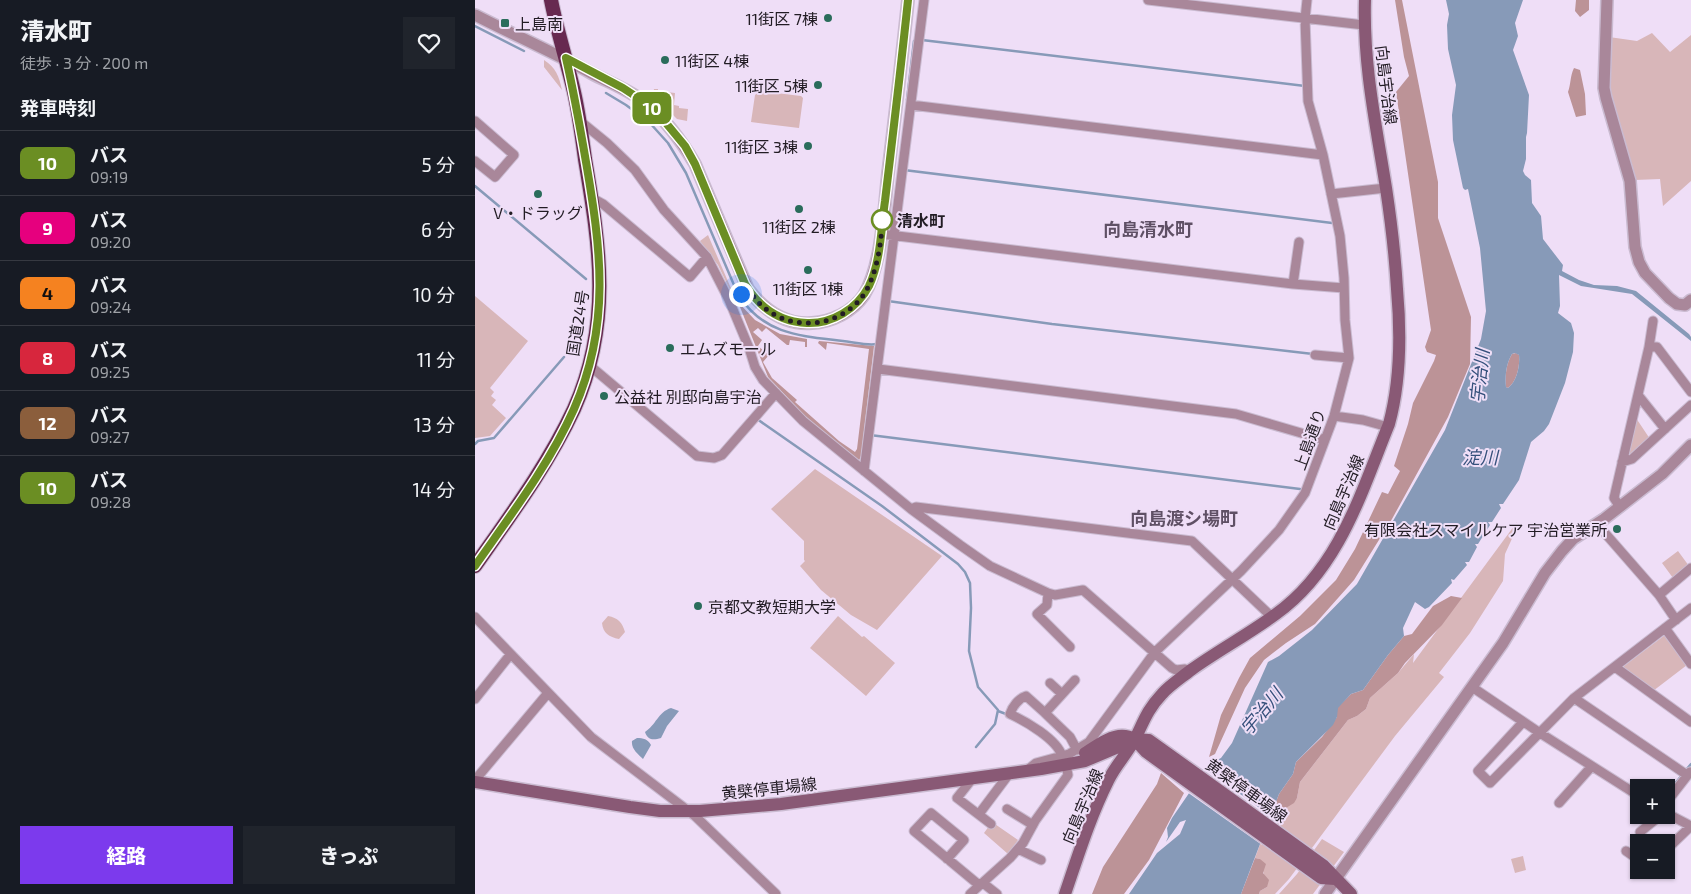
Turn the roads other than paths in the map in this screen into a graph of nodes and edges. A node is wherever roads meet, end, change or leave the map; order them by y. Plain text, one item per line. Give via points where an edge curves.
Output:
1 (551, 0) edge
2 (560, 0) edge
3 (908, 0) edge
4 (924, 0) edge
5 (1148, 0) edge
6 (1307, 0) edge
7 (1365, 0) edge
8 (1607, 0) edge
9 (475, 15) edge
10 (1305, 19) junction
11 (1364, 25) junction
12 (566, 58) junction
13 (911, 105) junction
14 (579, 121) junction
15 (475, 122) edge
16 (1323, 155) junction
17 (475, 161) edge
18 (1386, 188) junction
19 (1331, 194) junction
20 (593, 198) junction
21 (890, 235) junction
22 (1299, 242) dead end
23 (707, 257) junction
24 (1293, 284) junction
25 (1345, 288) junction
26 (738, 295) junction
27 (1691, 300) edge
28 (1653, 321) dead end
29 (1649, 347) junction
30 (1315, 355) dead end
31 (1349, 358) junction
32 (589, 365) junction
33 (878, 368) junction
34 (1691, 392) edge
35 (776, 393) junction
36 (1638, 395) junction
37 (1691, 405) edge
38 (1334, 416) junction
39 (1388, 427) junction
40 (1665, 429) junction
41 (1325, 440) junction
42 (1691, 445) edge
43 (1622, 462) junction
44 (865, 471) junction
45 (1620, 507) junction
46 (911, 509) junction
47 (1597, 524) junction
48 (475, 566) edge
49 (1691, 568) edge
50 (1232, 580) junction
51 (1048, 593) junction
52 (1659, 595) junction
53 (1691, 608) edge
54 (475, 617) edge
55 (1272, 617) junction
56 (1676, 620) junction
57 (1665, 628) junction
58 (1071, 647) dead end
59 (1155, 652) junction
60 (510, 655) junction
61 (1691, 664) edge
62 (1615, 667) junction
63 (1188, 673) junction
64 (1075, 680) dead end
65 (1050, 683) dead end
66 (1472, 687) junction
67 (548, 693) junction
68 (1062, 694) junction
69 (1574, 698) junction
70 (475, 699) edge
71 (1045, 713) junction
72 (1523, 722) junction
73 (1691, 722) edge
74 (1540, 733) junction
75 (1142, 743) junction
76 (1077, 750) junction
77 (1105, 752) junction
78 (1064, 760) junction
79 (1117, 765) junction
80 (1592, 766) junction
81 (1686, 773) edge
82 (1009, 774) junction
83 (972, 779) junction
84 (475, 781) edge
85 (1630, 790) edge
86 (1675, 790) edge
87 (1559, 802) dead end
88 (1007, 809) dead end
89 (688, 811) junction
90 (979, 814) junction
91 (1675, 818) edge
92 (991, 824) dead end
93 (1031, 824) junction
94 (1650, 824) edge
95 (1691, 826) edge
96 (1640, 832) dead end
97 (1675, 841) edge
98 (1018, 849) junction
99 (1626, 851) dead end
100 (1630, 854) edge
101 (947, 858) junction
102 (1041, 860) dead end
103 (1329, 876) junction
104 (978, 883) junction
105 (776, 894) edge
106 (969, 894) edge
107 (997, 894) edge
108 (1065, 894) edge
109 (1325, 894) edge
110 (1351, 894) edge

1 - 12 highway, 国道24号
2 - 12 highway, 国道24号
3 - 21 street
4 - 13 street
5 - 10 street
6 - 10 street, 上島通り
7 - 11 main road, 向島宇治線
8 - 27 street via 1606,98 1630,181 1639,262 1645,273 1677,304 1685,305
9 - 12 street
10 - 11 street
10 - 16 street, 上島通り via 1308,101
11 - 18 main road, 向島宇治線 via 1367,70
12 - 14 highway, 国道24号
12 - 26 street via 649,105 685,146 695,164
13 - 16 street
13 - 21 street
14 - 20 highway, 国道24号
14 - 23 street via 635,170 664,210
15 - 17 street via 514,155 495,177
16 - 19 street, 上島通り
18 - 19 street
18 - 39 main road, 向島宇治線 via 1400,324 1398,374
19 - 25 street, 上島通り
20 - 23 street via 690,277
20 - 32 highway, 国道24号 via 601,288 599,319
21 - 24 street
21 - 26 street via 862,297 835,318 814,323 792,321
21 - 33 street via 887,301
22 - 24 street
23 - 26 street
24 - 25 street
25 - 31 street, 上島通り
26 - 35 street via 755,367
28 - 29 street
29 - 34 street via 1657,347
29 - 36 street
30 - 31 street
31 - 38 street, 上島通り
32 - 35 street via 697,456 714,458 723,455
32 - 48 highway, 国道24号 via 574,408 551,453
33 - 41 street via 1236,414
33 - 44 street
35 - 44 street via 803,421
36 - 40 street
36 - 43 street
37 - 40 street
38 - 39 street
38 - 41 street, 上島通り
39 - 55 main road, 向島宇治線 via 1333,552 1304,589
40 - 43 street via 1632,459
41 - 50 street, 上島通り via 1305,492 1279,530
42 - 45 street via 1662,474
43 - 45 street via 1614,498
44 - 46 street
45 - 47 street
46 - 50 street via 916,507 1192,541
46 - 51 street via 990,566
47 - 52 street
47 - 66 street via 1573,539 1551,565
49 - 52 street
50 - 55 street
50 - 59 street, 上島通り
51 - 58 street via 1047,605 1037,614
51 - 59 street via 1055,595 1083,590
52 - 56 street
53 - 56 street
54 - 60 street
55 - 63 main road, 向島宇治線
56 - 57 street
57 - 61 street
57 - 62 street
59 - 63 street via 1172,668 1185,669
59 - 76 street, 上島通り via 1089,742
60 - 67 street
60 - 70 street
62 - 69 street
62 - 73 street
63 - 75 main road, 向島宇治線 via 1170,686 1147,712
64 - 68 street
65 - 68 street
66 - 72 street
66 - 103 street
67 - 84 street
67 - 89 street via 591,737
68 - 71 street
69 - 74 street
69 - 81 street
71 - 76 street via 1070,736
71 - 78 street via 1026,696 1009,714 1051,741
72 - 74 street
72 - 74 street via 1478,770 1490,783
74 - 80 street
75 - 77 main road, 黄檗停車場線
75 - 78 main road, 黄檗停車場線 via 1125,736 1115,737
75 - 79 main road, 向島宇治線
75 - 103 main road, 黄檗停車場線 via 1321,878
76 - 78 street, 上島通り
77 - 78 main road, 黄檗停車場線 via 1085,761
77 - 79 main road via 1113,756
78 - 82 main road, 黄檗停車場線
78 - 93 street via 1069,775
79 - 108 main road, 向島宇治線 via 1091,818
80 - 85 street
80 - 87 street
81 - 86 street
82 - 83 main road, 黄檗停車場線
82 - 90 street
83 - 89 main road, 黄檗停車場線 via 781,804
83 - 90 street via 957,798
84 - 89 main road, 黄檗停車場線 via 621,806
88 - 93 street
89 - 105 street
90 - 92 street
91 - 95 street
93 - 98 street
94 - 96 street
95 - 97 street
98 - 102 street
98 - 104 street
99 - 100 street
101 - 101 street via 914,831 931,812 964,840
101 - 104 street
103 - 109 street
103 - 110 main road, 黄檗停車場線
104 - 106 street
104 - 107 street

